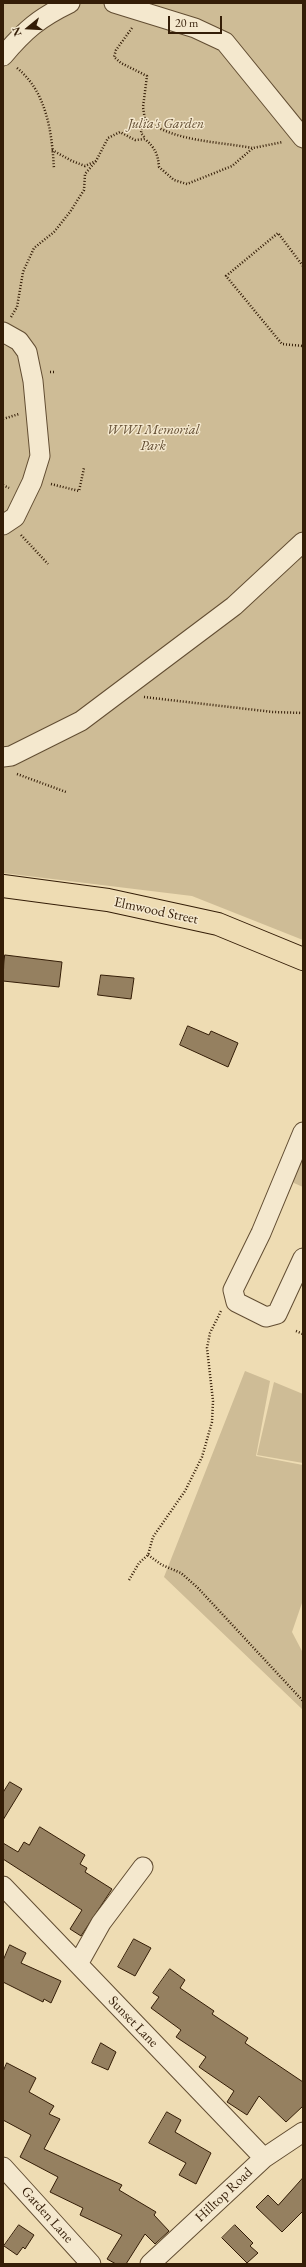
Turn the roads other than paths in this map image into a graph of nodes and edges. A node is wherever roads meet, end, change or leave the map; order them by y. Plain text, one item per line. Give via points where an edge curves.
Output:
1 (70, 3) edge
2 (114, 3) edge
3 (8, 61) edge
4 (296, 140) edge
5 (6, 325) edge
6 (6, 523) edge
7 (303, 542) edge
8 (3, 757) edge
9 (3, 886) edge
10 (303, 959) edge
11 (303, 1132) edge
12 (303, 1258) edge
13 (143, 1867) dead end
14 (3, 1886) edge
15 (78, 1964) junction
16 (303, 2132) edge
17 (264, 2158) junction
18 (3, 2167) edge
19 (91, 2264) edge
20 (150, 2264) edge

1 - 3 street via 45,15 22,34
2 - 4 street via 195,28 226,42
5 - 6 street via 27,352 40,456 33,479 15,517
7 - 8 street via 234,606 81,721
9 - 10 main road, Elmwood Street via 108,900 218,924
11 - 12 street via 261,1233 233,1290 236,1302 266,1317 277,1314
13 - 15 street via 102,1923
14 - 15 street, Sunset Lane
15 - 17 street, Sunset Lane
16 - 17 street, Hilltop Road
17 - 20 street, Hilltop Road
18 - 19 street, Garden Lane

